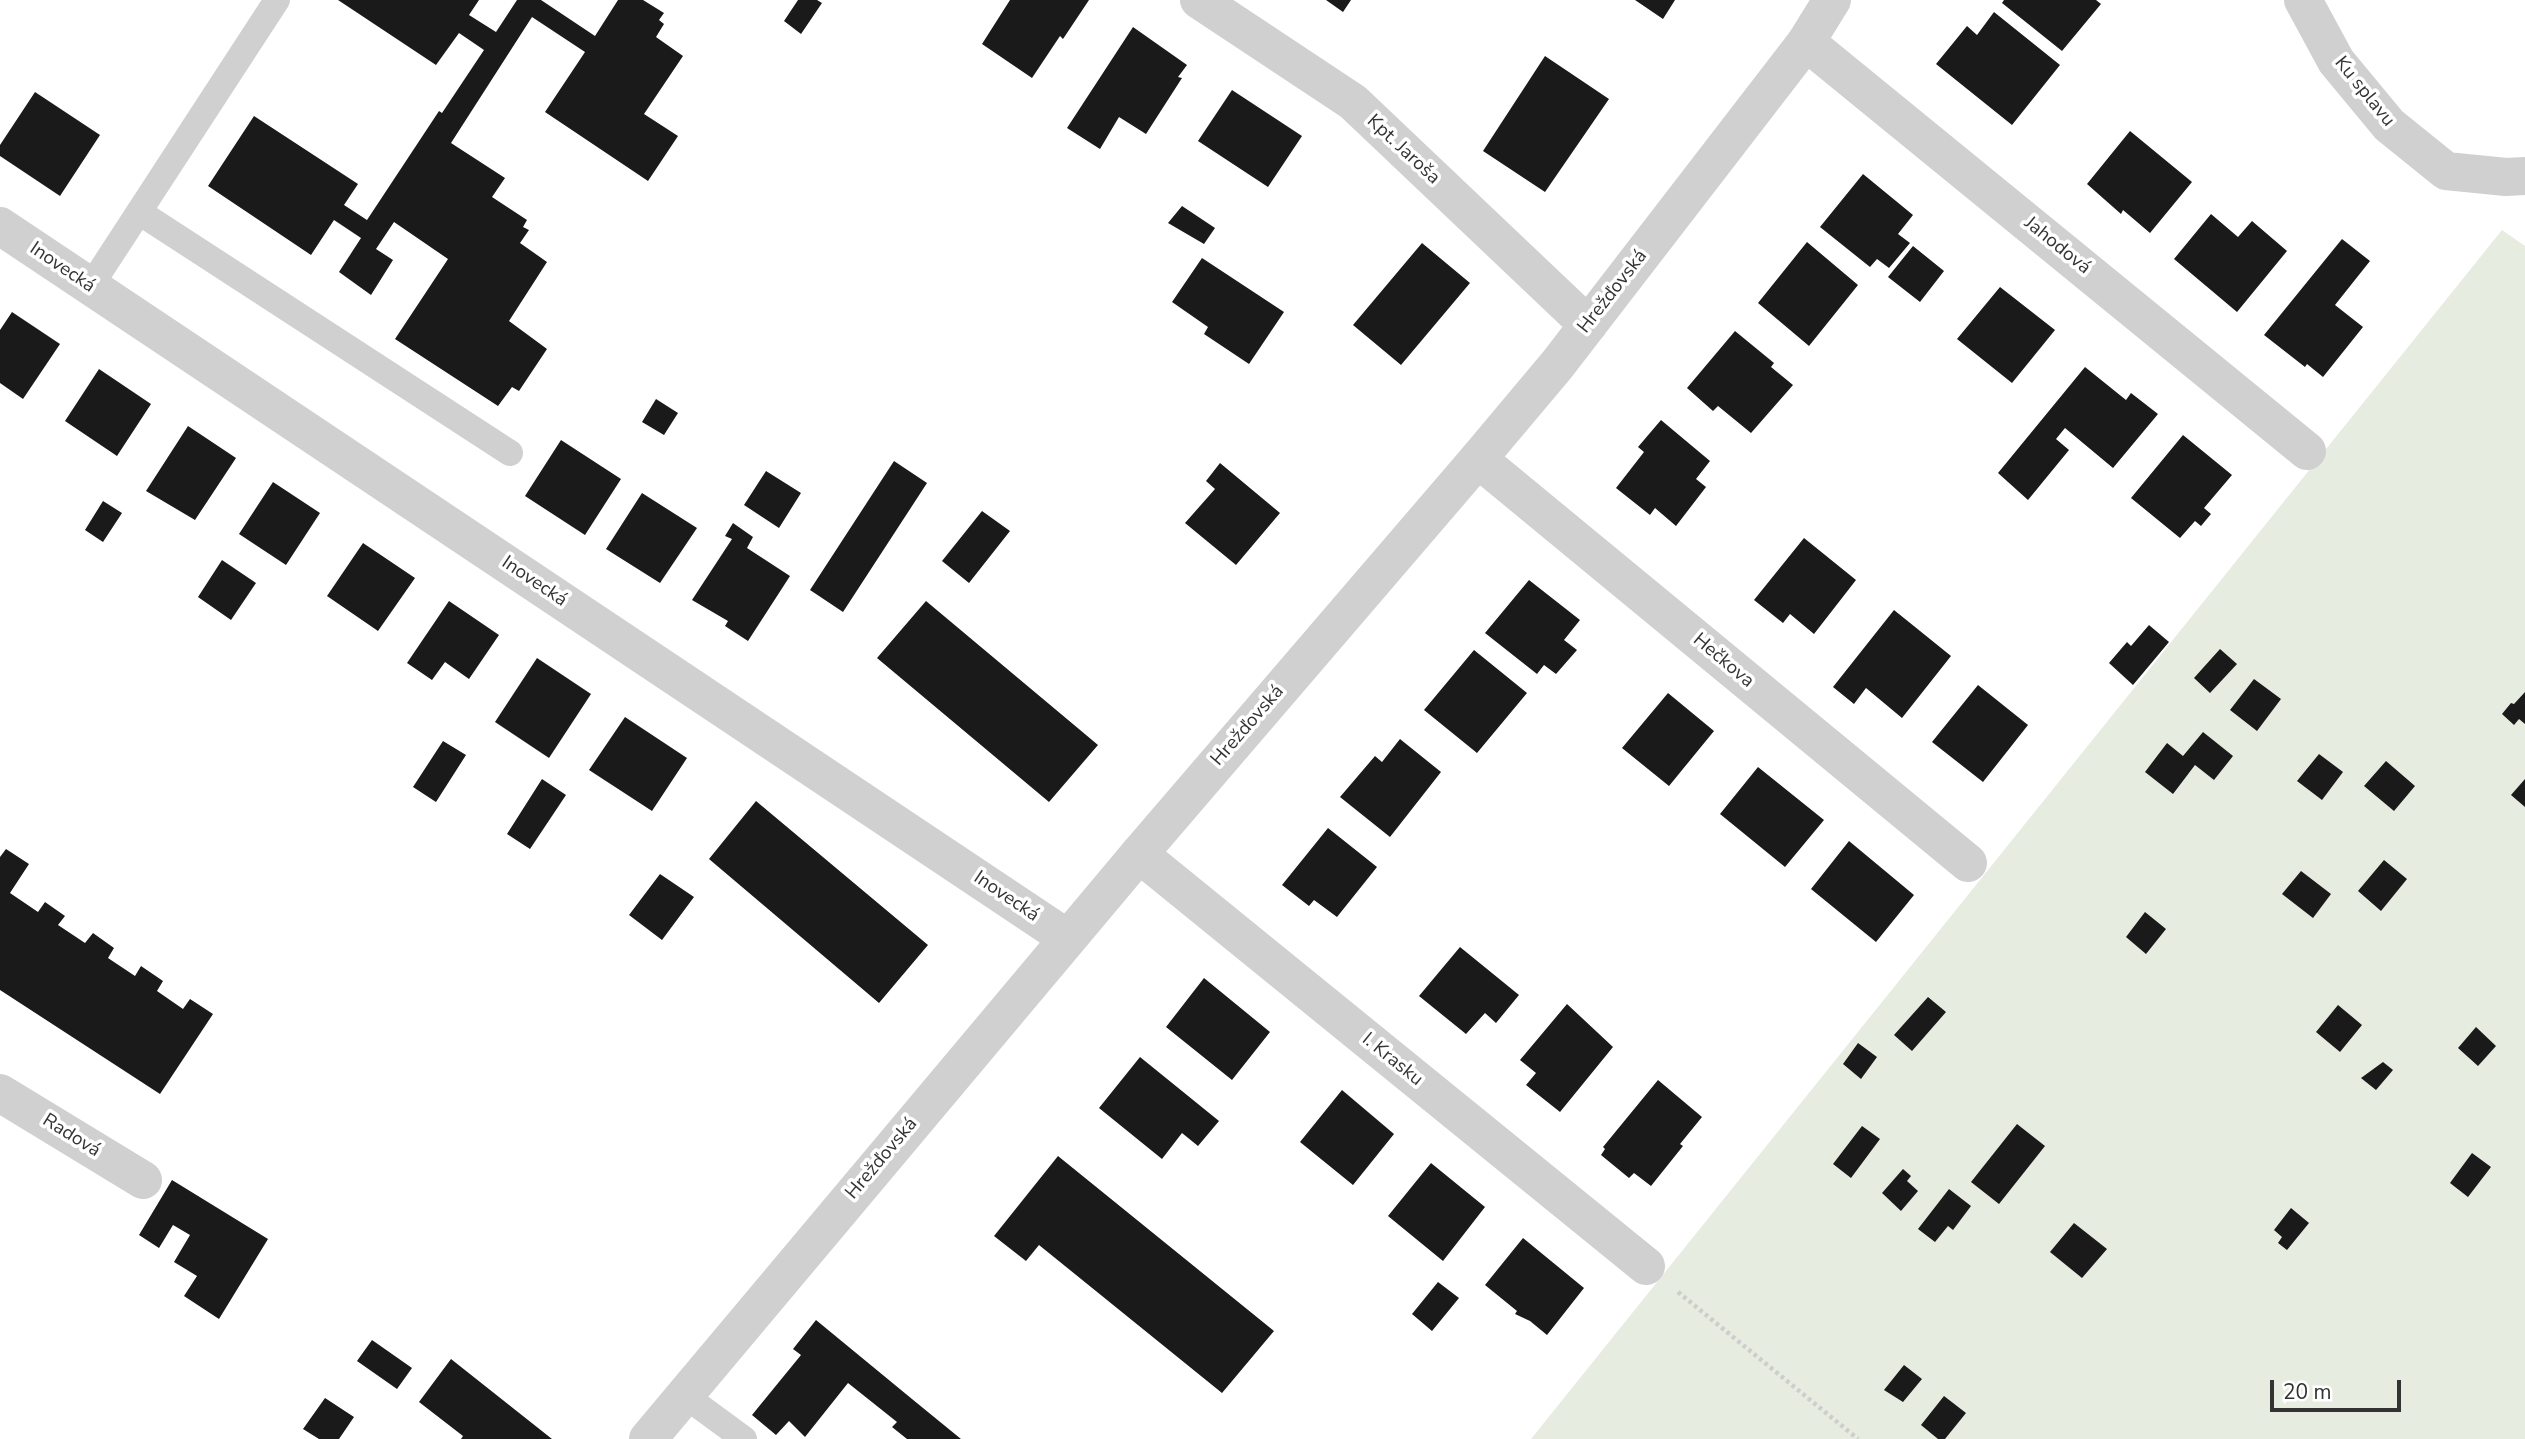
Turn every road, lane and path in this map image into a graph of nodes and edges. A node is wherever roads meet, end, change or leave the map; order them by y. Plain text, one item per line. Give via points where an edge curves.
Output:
1 (277, 0) edge
2 (1199, 0) edge
3 (1832, 0) edge
4 (2303, 0) edge
5 (1806, 41) junction
6 (2525, 176) edge
7 (139, 212) junction
8 (0, 226) edge
9 (90, 286) junction
10 (1588, 325) junction
11 (2307, 451) dead end
12 (510, 453) dead end
13 (1478, 459) junction
14 (1139, 854) junction
15 (1968, 863) dead end
16 (1068, 938) junction
17 (0, 1093) edge
18 (143, 1180) dead end
19 (1646, 1266) joint
20 (684, 1395) junction
21 (648, 1439) edge
22 (744, 1439) edge
23 (1858, 1439) edge

1 - 7 lane
2 - 10 street, Kpt. Jaroša via 1353,102
3 - 5 street, Hrežďovská
4 - 6 street, Ku splavu via 2336,61 2389,125 2446,171
5 - 10 street, Hrežďovská
5 - 11 street, Jahodová
7 - 9 lane
7 - 12 lane
8 - 9 street, Inovecká
9 - 16 street, Inovecká
10 - 13 street, Hrežďovská
13 - 14 street, Hrežďovská
13 - 15 street, Hečkova
14 - 16 street, Hrežďovská
14 - 19 street, I. Krasku
16 - 20 street, Hrežďovská
17 - 18 street, Radová
19 - 23 path
20 - 21 street, Hrežďovská
20 - 22 lane

